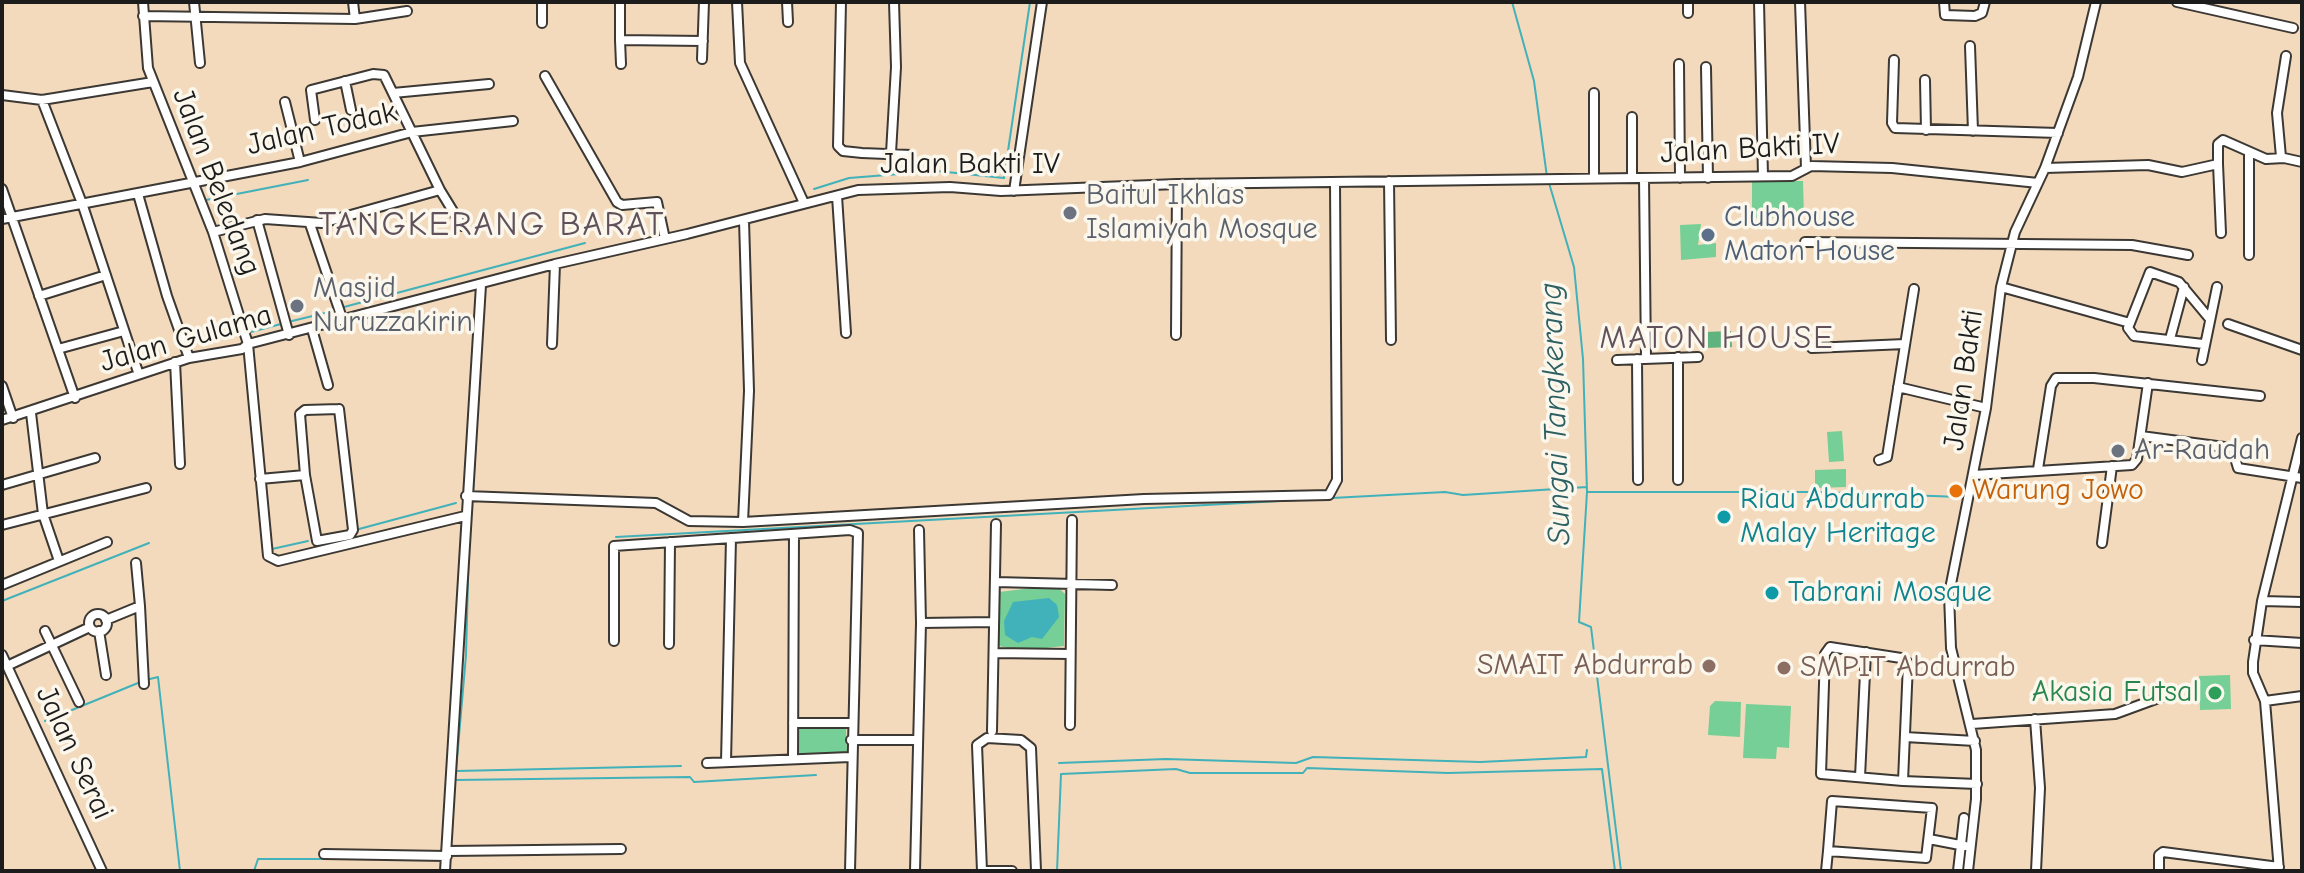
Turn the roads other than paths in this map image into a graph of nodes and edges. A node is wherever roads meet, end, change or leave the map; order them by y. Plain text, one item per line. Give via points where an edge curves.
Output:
1 (143, 2) edge
2 (194, 2) edge
3 (353, 2) edge
4 (542, 2) edge
5 (620, 2) edge
6 (704, 2) edge
7 (737, 2) edge
8 (787, 2) edge
9 (841, 2) edge
10 (894, 2) edge
11 (1042, 2) edge
12 (1688, 2) edge
13 (1759, 2) edge
14 (1800, 2) edge
15 (1944, 2) edge
16 (1985, 2) edge
17 (2096, 2) edge
18 (2177, 2) edge
19 (407, 11) dead end
20 (1688, 13) dead end
21 (143, 16) junction
22 (194, 16) junction
23 (355, 19) junction
24 (788, 22) dead end
25 (542, 23) dead end
26 (2293, 28) dead end
27 (620, 40) junction
28 (703, 41) junction
29 (1970, 46) dead end
30 (2286, 56) dead end
31 (702, 59) dead end
32 (1894, 60) dead end
33 (200, 63) dead end
34 (621, 64) dead end
35 (1679, 64) dead end
36 (1706, 67) dead end
37 (545, 76) dead end
38 (1925, 80) dead end
39 (345, 81) junction
40 (153, 82) junction
41 (489, 84) dead end
42 (393, 93) junction
43 (1594, 93) dead end
44 (2, 95) edge
45 (42, 100) junction
46 (285, 102) dead end
47 (351, 110) dead end
48 (1632, 117) dead end
49 (315, 120) dead end
50 (513, 121) dead end
51 (1926, 130) junction
52 (1973, 131) junction
53 (412, 132) junction
54 (2058, 133) junction
55 (891, 153) junction
56 (2249, 153) junction
57 (911, 155) dead end
58 (2281, 157) junction
59 (300, 162) junction
60 (2302, 162) edge
61 (2218, 164) junction
62 (1806, 168) junction
63 (2045, 168) junction
64 (1763, 176) junction
65 (1594, 178) junction
66 (1632, 178) junction
67 (1644, 178) junction
68 (1680, 178) junction
69 (1708, 178) junction
70 (193, 181) junction
71 (1389, 181) junction
72 (1335, 182) junction
73 (2038, 183) junction
74 (1177, 184) junction
75 (2, 189) edge
76 (440, 190) junction
77 (1014, 191) junction
78 (138, 194) junction
79 (837, 196) junction
80 (804, 203) junction
81 (83, 206) junction
82 (12, 217) junction
83 (2, 219) edge
84 (257, 220) junction
85 (744, 220) junction
86 (310, 224) junction
87 (462, 226) dead end
88 (213, 232) junction
89 (2221, 233) dead end
90 (665, 239) junction
91 (1805, 242) dead end
92 (2011, 246) junction
93 (2188, 255) dead end
94 (2249, 255) dead end
95 (555, 264) junction
96 (106, 275) junction
97 (481, 285) junction
98 (2001, 287) junction
99 (2184, 287) junction
100 (2217, 287) dead end
101 (1914, 289) dead end
102 (39, 296) junction
103 (2209, 318) junction
104 (343, 321) junction
105 (2130, 323) junction
106 (2228, 324) dead end
107 (312, 329) junction
108 (124, 331) junction
109 (846, 333) dead end
110 (289, 335) junction
111 (1176, 335) dead end
112 (2170, 339) junction
113 (1391, 340) dead end
114 (248, 344) junction
115 (552, 344) dead end
116 (1905, 344) junction
117 (2203, 344) junction
118 (1812, 348) dead end
119 (58, 349) junction
120 (2302, 350) edge
121 (1678, 357) junction
122 (1698, 357) dead end
123 (189, 358) junction
124 (1641, 359) junction
125 (1617, 360) dead end
126 (2202, 360) dead end
127 (175, 362) junction
128 (138, 372) junction
129 (2148, 383) junction
130 (328, 385) dead end
131 (2, 386) edge
132 (1898, 387) junction
133 (2260, 396) dead end
134 (75, 398) junction
135 (1986, 408) junction
136 (31, 413) junction
137 (13, 418) junction
138 (2, 420) edge
139 (2141, 436) junction
140 (2302, 438) edge
141 (95, 458) dead end
142 (1879, 460) dead end
143 (180, 464) dead end
144 (2112, 466) junction
145 (2038, 469) junction
146 (305, 475) junction
147 (1974, 475) junction
148 (37, 476) junction
149 (2298, 477) edge
150 (260, 479) junction
151 (1638, 480) dead end
152 (1678, 480) dead end
153 (2, 485) edge
154 (146, 488) dead end
155 (466, 496) junction
156 (43, 514) junction
157 (465, 516) junction
158 (1072, 520) dead end
159 (743, 522) junction
160 (996, 524) dead end
161 (2, 525) edge
162 (919, 530) dead end
163 (794, 535) junction
164 (731, 538) junction
165 (107, 542) dead end
166 (670, 542) junction
167 (2102, 543) dead end
168 (59, 561) junction
169 (136, 563) dead end
170 (996, 582) junction
171 (1070, 584) junction
172 (2, 585) edge
173 (1112, 585) dead end
174 (2262, 601) junction
175 (2302, 602) edge
176 (140, 606) junction
177 (106, 620) junction
178 (994, 622) junction
179 (921, 623) junction
180 (90, 627) junction
181 (45, 631) dead end
182 (99, 631) junction
183 (2254, 640) junction
184 (614, 641) dead end
185 (2302, 643) edge
186 (669, 644) dead end
187 (51, 645) junction
188 (1866, 652) junction
189 (994, 653) junction
190 (1070, 654) junction
191 (2, 655) edge
192 (7, 666) junction
193 (106, 675) dead end
194 (144, 684) dead end
195 (2164, 696) dead end
196 (2302, 696) edge
197 (2265, 701) junction
198 (79, 702) dead end
199 (2035, 719) junction
200 (793, 723) junction
201 (851, 723) junction
202 (1972, 724) junction
203 (1070, 725) dead end
204 (992, 731) dead end
205 (1905, 737) junction
206 (851, 740) junction
207 (916, 740) junction
208 (1975, 741) junction
209 (850, 757) junction
210 (793, 759) junction
211 (726, 762) junction
212 (707, 763) dead end
213 (1860, 777) junction
214 (1903, 781) junction
215 (1977, 784) junction
216 (1964, 818) dead end
217 (1928, 842) junction
218 (1962, 845) junction
219 (621, 849) dead end
220 (1828, 851) junction
221 (324, 854) dead end
222 (447, 854) junction
223 (2279, 869) edge
224 (102, 871) edge
225 (445, 871) edge
226 (850, 871) edge
227 (915, 871) edge
228 (982, 871) edge
229 (1012, 871) edge
230 (1036, 871) edge
231 (1826, 871) edge
232 (1958, 871) edge
233 (1968, 871) edge
234 (2036, 871) edge
235 (2159, 871) edge

1 - 21 street, Jalan Beledang
2 - 22 street
3 - 23 street
4 - 25 street
5 - 27 street
6 - 28 street
7 - 80 street via 740,63
8 - 24 street
9 - 55 street via 838,146 843,151
10 - 55 street
11 - 77 street
12 - 20 street
13 - 64 street
14 - 62 street
15 - 16 street via 1945,15 1975,16
17 - 54 street, Jalan Bakti
18 - 26 street
19 - 23 street
21 - 22 street
21 - 40 street, Jalan Beledang
22 - 23 street
22 - 33 street
27 - 28 street
27 - 34 street
28 - 31 street
29 - 52 street
30 - 58 street via 2277,113
32 - 51 street via 1892,123 1898,129
35 - 68 street
36 - 69 street
37 - 90 street via 617,202 657,202
38 - 51 street
39 - 42 street via 381,73
39 - 47 street
39 - 49 street via 310,91
40 - 45 street
40 - 70 street, Jalan Beledang
41 - 42 street
42 - 53 street
43 - 65 street
44 - 45 street
45 - 81 street
46 - 59 street
48 - 66 street
50 - 53 street, Jalan Todak
51 - 52 street
52 - 54 street
53 - 59 street, Jalan Todak
53 - 76 street
54 - 63 street, Jalan Bakti
55 - 57 street
56 - 58 street
56 - 61 street via 2221,140
56 - 94 street
58 - 60 street
59 - 70 street, Jalan Todak
61 - 63 street via 2175,172 2148,165
61 - 89 street
62 - 64 street, Jalan Bakti IV via 1796,176
62 - 73 street, Jalan Bakti IV via 1892,168
63 - 73 street, Jalan Bakti
64 - 69 street, Jalan Bakti IV
65 - 66 street, Jalan Bakti IV
65 - 71 street, Jalan Bakti IV
66 - 67 street, Jalan Bakti IV
67 - 68 street, Jalan Bakti IV
67 - 124 street, Jalan Bakti IV
68 - 69 street, Jalan Bakti IV
70 - 78 street, Jalan Todak
70 - 88 street, Jalan Beledang
71 - 72 street, Jalan Bakti IV
71 - 113 street
72 - 74 street, Jalan Bakti IV
72 - 159 street via 1337,480 1332,494
73 - 92 street, Jalan Bakti
74 - 77 street, Jalan Bakti IV
74 - 111 street
75 - 82 street
76 - 86 street
76 - 87 street
77 - 79 street, Jalan Bakti IV via 891,187
78 - 81 street, Jalan Todak
78 - 123 street
79 - 80 street, Jalan Bakti IV
79 - 109 street
80 - 85 street, Jalan Gulama
81 - 82 street, Jalan Todak
81 - 96 street
82 - 83 street, Jalan Todak
82 - 102 street
84 - 86 street
84 - 88 street
84 - 110 street
85 - 90 street, Jalan Gulama
85 - 159 street via 749,391
86 - 104 street
88 - 114 street, Jalan Beledang
90 - 95 street, Jalan Gulama
91 - 92 street
92 - 93 street via 2132,245
92 - 98 street, Jalan Bakti
95 - 97 street, Jalan Gulama
95 - 115 street
96 - 102 street
96 - 108 street
97 - 104 street, Jalan Gulama
97 - 155 street
98 - 105 street
98 - 135 street, Jalan Bakti
99 - 103 street
99 - 105 street via 2171,277 2149,273
99 - 112 street
100 - 103 street
101 - 116 street
102 - 119 street
103 - 117 street
104 - 107 street, Jalan Gulama
105 - 112 street via 2134,336
106 - 120 street
107 - 110 street, Jalan Gulama
107 - 130 street
108 - 119 street
108 - 128 street
110 - 114 street, Jalan Gulama
112 - 117 street
114 - 123 street, Jalan Gulama
114 - 150 street, Jalan Beledang
116 - 118 street
116 - 132 street
117 - 126 street
119 - 134 street
121 - 122 street
121 - 124 street
121 - 152 street
123 - 127 street, Jalan Gulama
124 - 125 street
124 - 151 street, Jalan Bakti IV
127 - 128 street, Jalan Gulama
127 - 143 street
128 - 134 street, Jalan Gulama
129 - 133 street
129 - 139 street
129 - 145 street via 2054,379
131 - 137 street
132 - 135 street
132 - 142 street via 1887,457
134 - 136 street, Jalan Gulama
135 - 147 street, Jalan Bakti
136 - 137 street, Jalan Gulama
136 - 148 street
137 - 138 street, Jalan Gulama
139 - 144 street via 2134,464
139 - 149 street via 2232,448 2240,469
140 - 149 street
141 - 148 street
144 - 145 street
144 - 167 street
145 - 147 street
146 - 146 street via 315,540 351,534 337,408 300,414
146 - 150 street
147 - 202 street, Jalan Bakti via 1949,594 1956,682
148 - 153 street
148 - 156 street
149 - 174 street
150 - 157 street, Jalan Beledang via 267,551 275,561
154 - 156 street
155 - 157 street
155 - 159 street via 656,503 689,521
156 - 161 street
156 - 168 street
157 - 222 street
158 - 171 street
160 - 170 street
162 - 179 street
163 - 164 street
163 - 200 street
163 - 201 street via 850,530 859,535
164 - 166 street
164 - 211 street
165 - 168 street
166 - 184 street via 614,546
166 - 186 street
168 - 172 street
169 - 176 street
170 - 171 street
170 - 178 street
171 - 173 street
171 - 190 street
174 - 175 street
174 - 183 street
176 - 177 street
176 - 194 street
177 - 180 street via 94,615
177 - 182 street
178 - 179 street
178 - 189 street
179 - 207 street
180 - 182 street
180 - 187 street
181 - 187 street
182 - 193 street
183 - 185 street
183 - 197 street via 2253,673
187 - 192 street
187 - 198 street
188 - 205 street via 1908,663
188 - 213 street
188 - 213 street via 1834,645 1825,654 1821,774
189 - 190 street
189 - 204 street
190 - 203 street
191 - 192 street, Jalan Serai
192 - 224 street, Jalan Serai
195 - 199 street via 2115,714
196 - 197 street
197 - 223 street
199 - 202 street
199 - 234 street via 2040,788
200 - 201 street
200 - 210 street
201 - 206 street
202 - 208 street, Jalan Bakti
205 - 208 street
205 - 214 street
206 - 207 street
206 - 209 street
207 - 227 street
208 - 215 street, Jalan Bakti
209 - 210 street
209 - 226 street
210 - 211 street
211 - 212 street
213 - 214 street
214 - 215 street
215 - 218 street, Jalan Bakti
216 - 218 street
217 - 218 street
217 - 220 street via 1926,858
217 - 220 street via 1932,808 1832,801
218 - 232 street
218 - 233 street, Jalan Bakti
219 - 222 street
220 - 231 street
221 - 222 street
222 - 225 street
223 - 235 street via 2163,852
228 - 229 street
228 - 230 street via 977,745 987,738 1030,745

